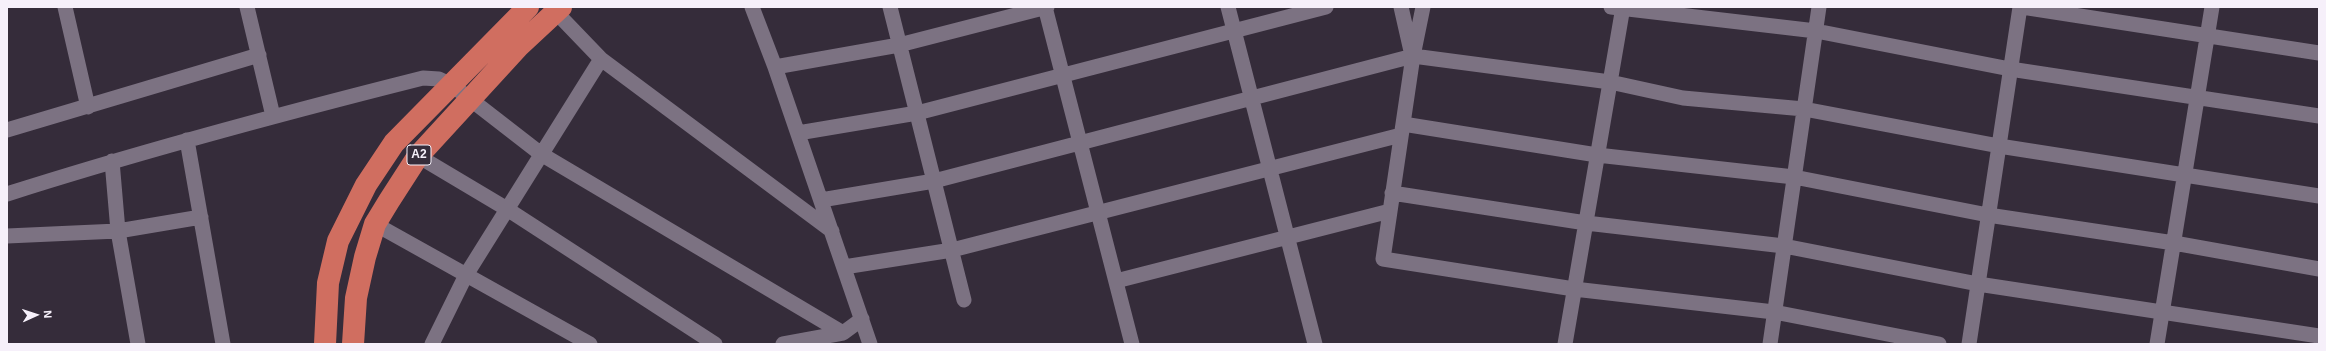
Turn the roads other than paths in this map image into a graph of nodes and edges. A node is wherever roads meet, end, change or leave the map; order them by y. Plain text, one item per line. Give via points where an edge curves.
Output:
1 (65, 7) edge
2 (247, 7) edge
3 (528, 7) edge
4 (890, 7) edge
5 (1046, 7) edge
6 (1228, 7) edge
7 (1326, 7) edge
8 (1401, 7) edge
9 (1422, 7) edge
10 (1819, 7) edge
11 (2021, 7) edge
12 (2212, 7) edge
13 (754, 8) edge
14 (1618, 8) edge
15 (555, 9) edge
16 (1234, 31) junction
17 (1816, 31) junction
18 (2208, 35) junction
19 (899, 45) junction
20 (2319, 53) edge
21 (258, 55) junction
22 (1412, 56) junction
23 (601, 59) junction
24 (775, 67) junction
25 (2010, 69) junction
26 (1062, 75) junction
27 (1610, 82) junction
28 (452, 85) junction
29 (2197, 98) junction
30 (1251, 99) junction
31 (470, 100) junction
32 (88, 107) junction
33 (1804, 109) junction
34 (917, 113) junction
35 (272, 116) junction
36 (2319, 116) edge
37 (7, 130) edge
38 (1402, 130) junction
39 (798, 133) junction
40 (187, 140) junction
41 (1080, 143) junction
42 (1999, 146) junction
43 (541, 154) junction
44 (1597, 155) junction
45 (418, 156) junction
46 (112, 161) junction
47 (1269, 168) junction
48 (2185, 174) junction
49 (1794, 177) junction
50 (934, 181) junction
51 (1392, 193) junction
52 (7, 194) edge
53 (2319, 196) edge
54 (821, 200) junction
55 (506, 209) junction
56 (1390, 211) junction
57 (1098, 212) junction
58 (1988, 215) junction
59 (201, 217) junction
60 (1586, 223) junction
61 (375, 224) junction
62 (118, 231) junction
63 (832, 231) junction
64 (7, 236) edge
65 (1287, 237) junction
66 (2174, 242) junction
67 (1784, 246) junction
68 (952, 250) junction
69 (844, 268) junction
70 (2319, 269) edge
71 (466, 275) junction
72 (1116, 281) junction
73 (1978, 284) junction
74 (1574, 289) junction
75 (964, 300) dead end
76 (1774, 312) junction
77 (2163, 312) junction
78 (862, 319) junction
79 (843, 333) junction
80 (2319, 336) edge
81 (138, 344) edge
82 (223, 344) edge
83 (324, 344) edge
84 (352, 344) edge
85 (432, 344) edge
86 (590, 344) edge
87 (715, 344) edge
88 (783, 344) edge
89 (870, 344) edge
90 (1132, 344) edge
91 (1315, 344) edge
92 (1565, 344) edge
93 (1770, 344) edge
94 (1939, 344) edge
95 (1969, 344) edge
96 (2157, 344) edge

1 - 32 street
2 - 21 street
3 - 28 highway, A2
4 - 19 street
5 - 19 street
5 - 26 street
6 - 16 street
7 - 16 street
8 - 22 street
9 - 22 street
10 - 17 street
11 - 18 street
11 - 25 street
12 - 18 street
13 - 24 street
14 - 17 street
14 - 27 street
15 - 23 street
15 - 31 highway, A2
16 - 26 street
16 - 30 street
17 - 25 street
17 - 33 street
18 - 20 street
18 - 29 street
19 - 24 street
19 - 34 street
21 - 32 street
21 - 35 street
22 - 27 street
22 - 30 street
22 - 38 street
23 - 43 street
23 - 63 street
24 - 39 street
25 - 29 street
25 - 42 street
26 - 34 street
26 - 41 street
27 - 33 street via 1683,98
27 - 44 street
28 - 31 street
28 - 35 street via 439,79 424,78
28 - 83 highway, A2 via 394,143 366,186 338,241 328,282
29 - 36 street
29 - 48 street
30 - 41 street
30 - 47 street
31 - 43 street
31 - 45 highway, A2
32 - 37 street
33 - 42 street
33 - 49 street
34 - 39 street
34 - 50 street
35 - 40 street
38 - 44 street
38 - 47 street
38 - 51 street
39 - 54 street
40 - 46 street
40 - 59 street
41 - 50 street
41 - 57 street
42 - 48 street
42 - 58 street
43 - 55 street
43 - 79 street
44 - 49 street
44 - 60 street
45 - 55 street
45 - 61 highway, A2
46 - 52 street
46 - 62 street
47 - 57 street
47 - 65 street
48 - 53 street
48 - 66 street
49 - 58 street
49 - 67 street
50 - 54 street
50 - 68 street
51 - 56 street
51 - 60 street
54 - 63 street
55 - 71 street
55 - 87 street
56 - 65 street
56 - 74 street via 1383,259
57 - 68 street
57 - 72 street
58 - 66 street
58 - 73 street
59 - 62 street
59 - 82 street
60 - 67 street
60 - 74 street
61 - 71 street
61 - 84 highway, A2 via 356,298
62 - 64 street
62 - 81 street
63 - 69 street
65 - 72 street
65 - 91 street
66 - 70 street
66 - 77 street
67 - 73 street
67 - 76 street
68 - 69 street
68 - 75 street
69 - 78 street
71 - 85 street
71 - 86 street
72 - 90 street
73 - 77 street
73 - 95 street
74 - 76 street
74 - 92 street
76 - 93 street
76 - 94 street
77 - 80 street
77 - 96 street
78 - 79 street
78 - 89 street
79 - 88 street

